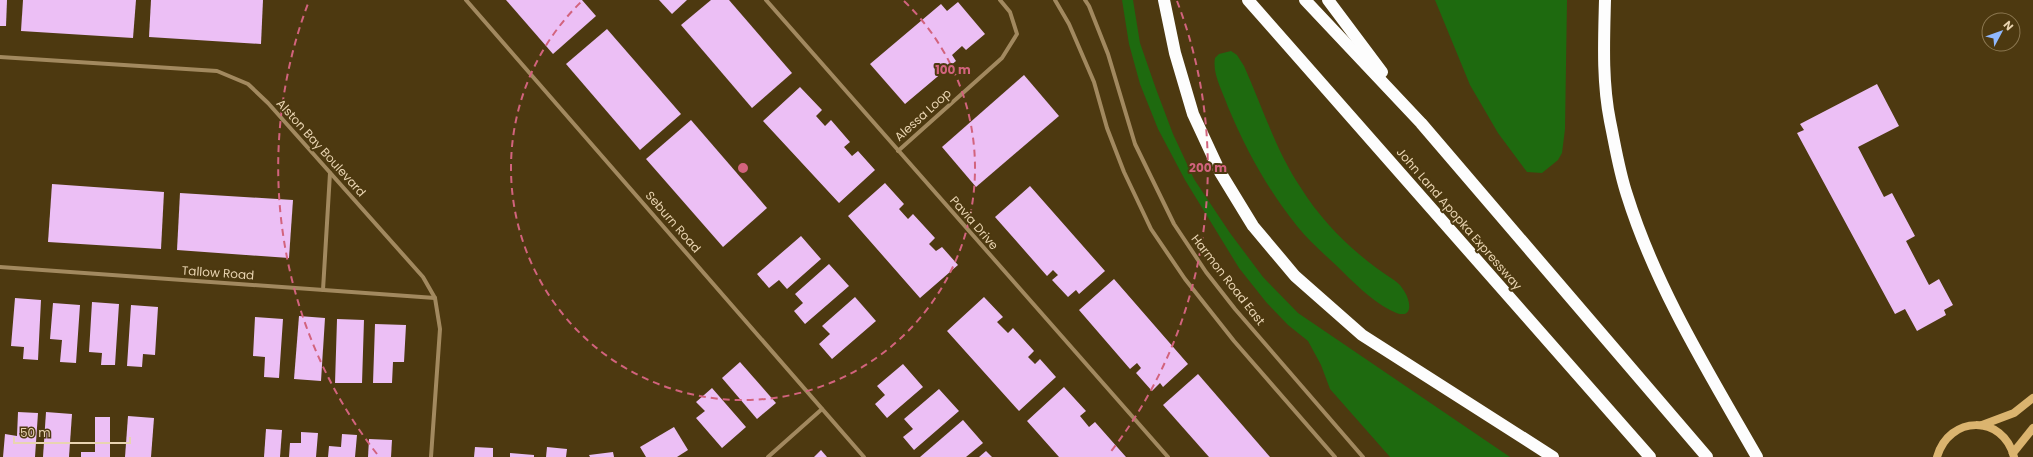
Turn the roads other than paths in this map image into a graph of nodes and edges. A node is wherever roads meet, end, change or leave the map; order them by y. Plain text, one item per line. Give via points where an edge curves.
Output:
1 (466, 0) edge
2 (766, 0) edge
3 (1000, 0) edge
4 (1056, 0) edge
5 (1085, 0) edge
6 (1164, 0) edge
7 (1248, 0) edge
8 (1306, 0) edge
9 (1328, 0) edge
10 (1605, 0) edge
11 (0, 57) edge
12 (1421, 123) junction
13 (898, 151) junction
14 (330, 172) junction
15 (0, 268) edge
16 (323, 290) junction
17 (435, 298) junction
18 (2033, 398) edge
19 (822, 409) junction
20 (1982, 425) junction
21 (2033, 428) edge
22 (2013, 455) edge
23 (431, 457) edge
24 (768, 457) edge
25 (864, 457) edge
26 (1168, 457) edge
27 (1335, 457) edge
28 (1363, 457) edge
29 (1553, 457) edge
30 (1650, 457) edge
31 (1707, 457) edge
32 (1757, 457) edge
33 (1937, 457) edge

1 - 19 street, Seburn Road
2 - 13 street, Pavia Drive
3 - 13 street, Alessa Loop via 1010,12 1017,34 1002,58
4 - 27 street via 1094,82 1107,128 1124,172 1151,229 1185,279 1234,341
5 - 28 street, Harmon Road East via 1108,54 1134,144 1174,224 1235,310
6 - 29 highway via 1175,53 1194,114 1220,172 1253,226 1295,276 1362,335
7 - 30 highway, John Land Apopka Expressway
8 - 12 highway
9 - 12 highway
10 - 32 highway via 1604,58 1610,119 1627,194 1652,263 1694,347
11 - 14 street, Alston Bay Boulevard via 217,72 248,84
12 - 31 highway
13 - 26 street, Pavia Drive
14 - 16 street
14 - 17 street, Alston Bay Boulevard via 423,277
15 - 16 street, Tallow Road
16 - 17 street, Tallow Road
17 - 23 street, Alston Bay Boulevard via 440,329
18 - 20 street via 2014,413
19 - 24 street
19 - 25 street, Seburn Road
20 - 22 street via 1994,429 2004,437
20 - 33 street via 1969,425 1957,429 1947,437
21 - 22 street

